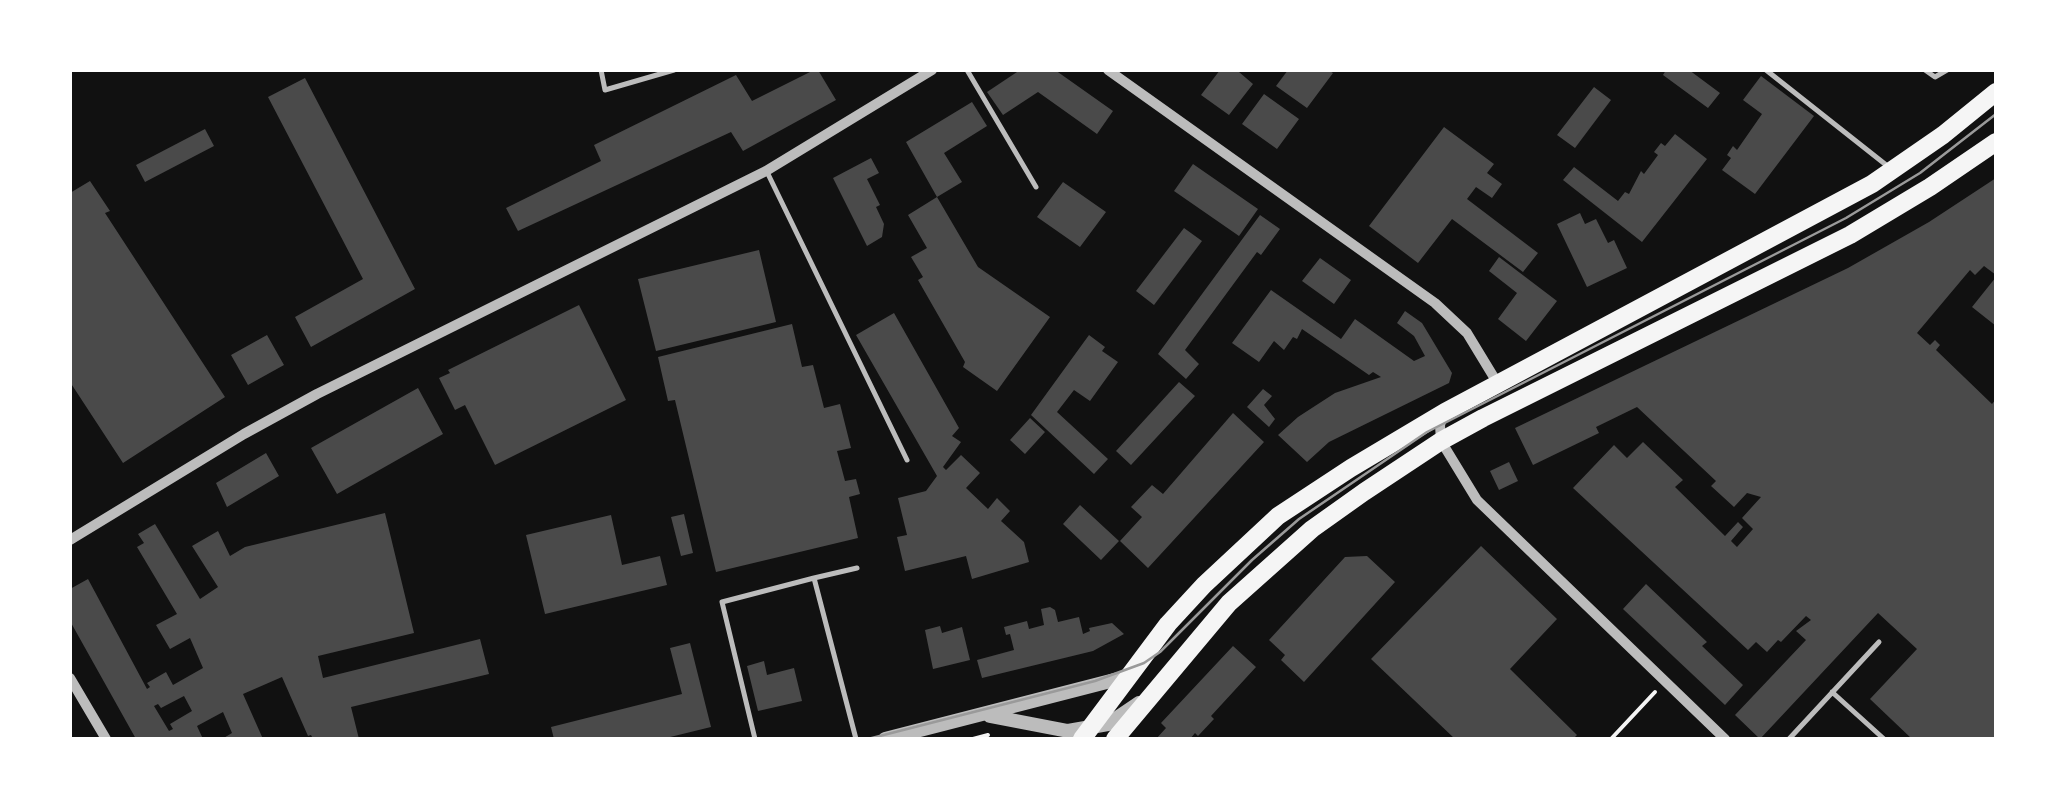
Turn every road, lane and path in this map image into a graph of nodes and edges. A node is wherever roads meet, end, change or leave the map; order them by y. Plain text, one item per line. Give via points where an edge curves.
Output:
1 (601, 70) edge
2 (674, 70) edge
3 (967, 70) edge
4 (1108, 70) edge
5 (1766, 70) edge
6 (1925, 70) edge
7 (1947, 70) edge
8 (928, 71) edge
9 (1996, 92) edge
10 (1996, 142) edge
11 (1892, 170) junction
12 (766, 171) junction
13 (1036, 188) dead end
14 (1498, 384) junction
15 (1444, 412) junction
16 (1441, 441) junction
17 (907, 460) dead end
18 (70, 540) edge
19 (856, 568) dead end
20 (814, 578) junction
21 (1879, 642) dead end
22 (1130, 676) junction
23 (70, 678) edge
24 (1665, 682) junction
25 (1153, 692) junction
26 (1832, 692) junction
27 (979, 715) junction
28 (1086, 734) edge
29 (106, 739) edge
30 (756, 739) edge
31 (856, 739) edge
32 (885, 739) edge
33 (1115, 739) edge
34 (1611, 739) edge
35 (1725, 739) edge
36 (1789, 739) edge
37 (1884, 739) edge

1 - 2 lane via 605,90
3 - 13 lane
4 - 14 street via 1435,303 1467,333
5 - 11 lane
6 - 7 lane via 1936,77
8 - 12 street
9 - 11 main road
10 - 16 main road via 1850,234
11 - 14 main road
12 - 17 lane
12 - 18 street via 356,373
14 - 15 main road
15 - 16 street
15 - 22 main road via 1278,516 1204,584
16 - 24 street via 1477,500
16 - 25 main road via 1268,566
19 - 20 lane
20 - 30 lane via 722,602
20 - 31 lane
21 - 26 lane
22 - 27 street
22 - 28 main road
23 - 29 street
24 - 34 path
24 - 35 street
25 - 28 street
25 - 33 main road
26 - 36 lane
26 - 37 lane
27 - 28 street
27 - 32 street

